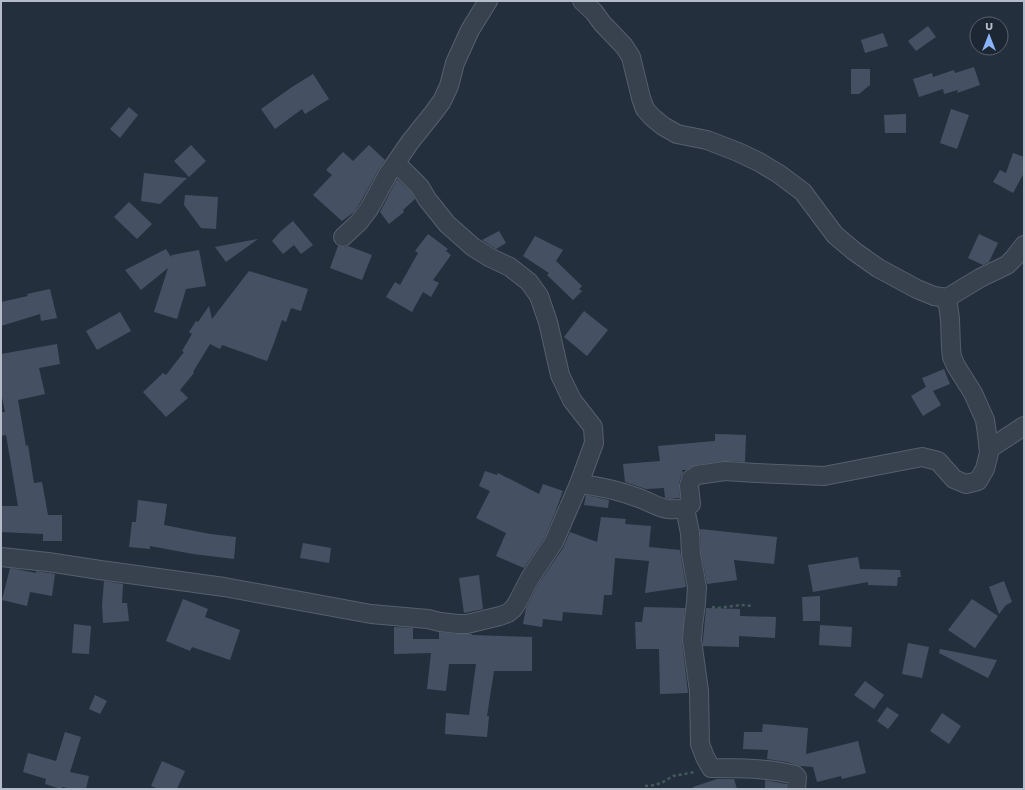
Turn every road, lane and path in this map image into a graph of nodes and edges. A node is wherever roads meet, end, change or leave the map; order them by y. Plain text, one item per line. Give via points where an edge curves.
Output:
1 (488, 1) edge
2 (582, 1) edge
3 (396, 162) junction
4 (343, 237) dead end
5 (1024, 245) edge
6 (953, 294) junction
7 (1024, 426) edge
8 (989, 449) junction
9 (579, 484) junction
10 (686, 508) junction
11 (1, 557) edge
12 (696, 603) junction
13 (752, 606) dead end
14 (711, 768) junction
15 (644, 786) dead end
16 (796, 789) edge

1 - 3 street via 470,30 442,101
2 - 6 street via 624,46 631,57 645,109 663,126 677,134 707,140 760,162 803,192 835,235 878,268 934,296
3 - 4 street via 369,209
3 - 9 street via 420,187 447,224 473,247 510,267 529,282 539,296 560,374 572,400 592,427 594,443
5 - 6 street via 1007,265
6 - 8 street via 950,319 952,357 985,420
7 - 8 street
8 - 10 street via 985,469 978,481 966,484 954,478 938,461 922,457 824,476 725,471 697,475 691,478 691,504
9 - 10 street via 610,489 669,510
9 - 11 street via 554,542 513,609 500,616 468,624 371,614 224,586
10 - 12 street
12 - 13 path via 717,608
12 - 14 street via 692,640 698,690 700,744
14 - 15 path via 680,774 655,785
14 - 16 street via 752,769 795,775

